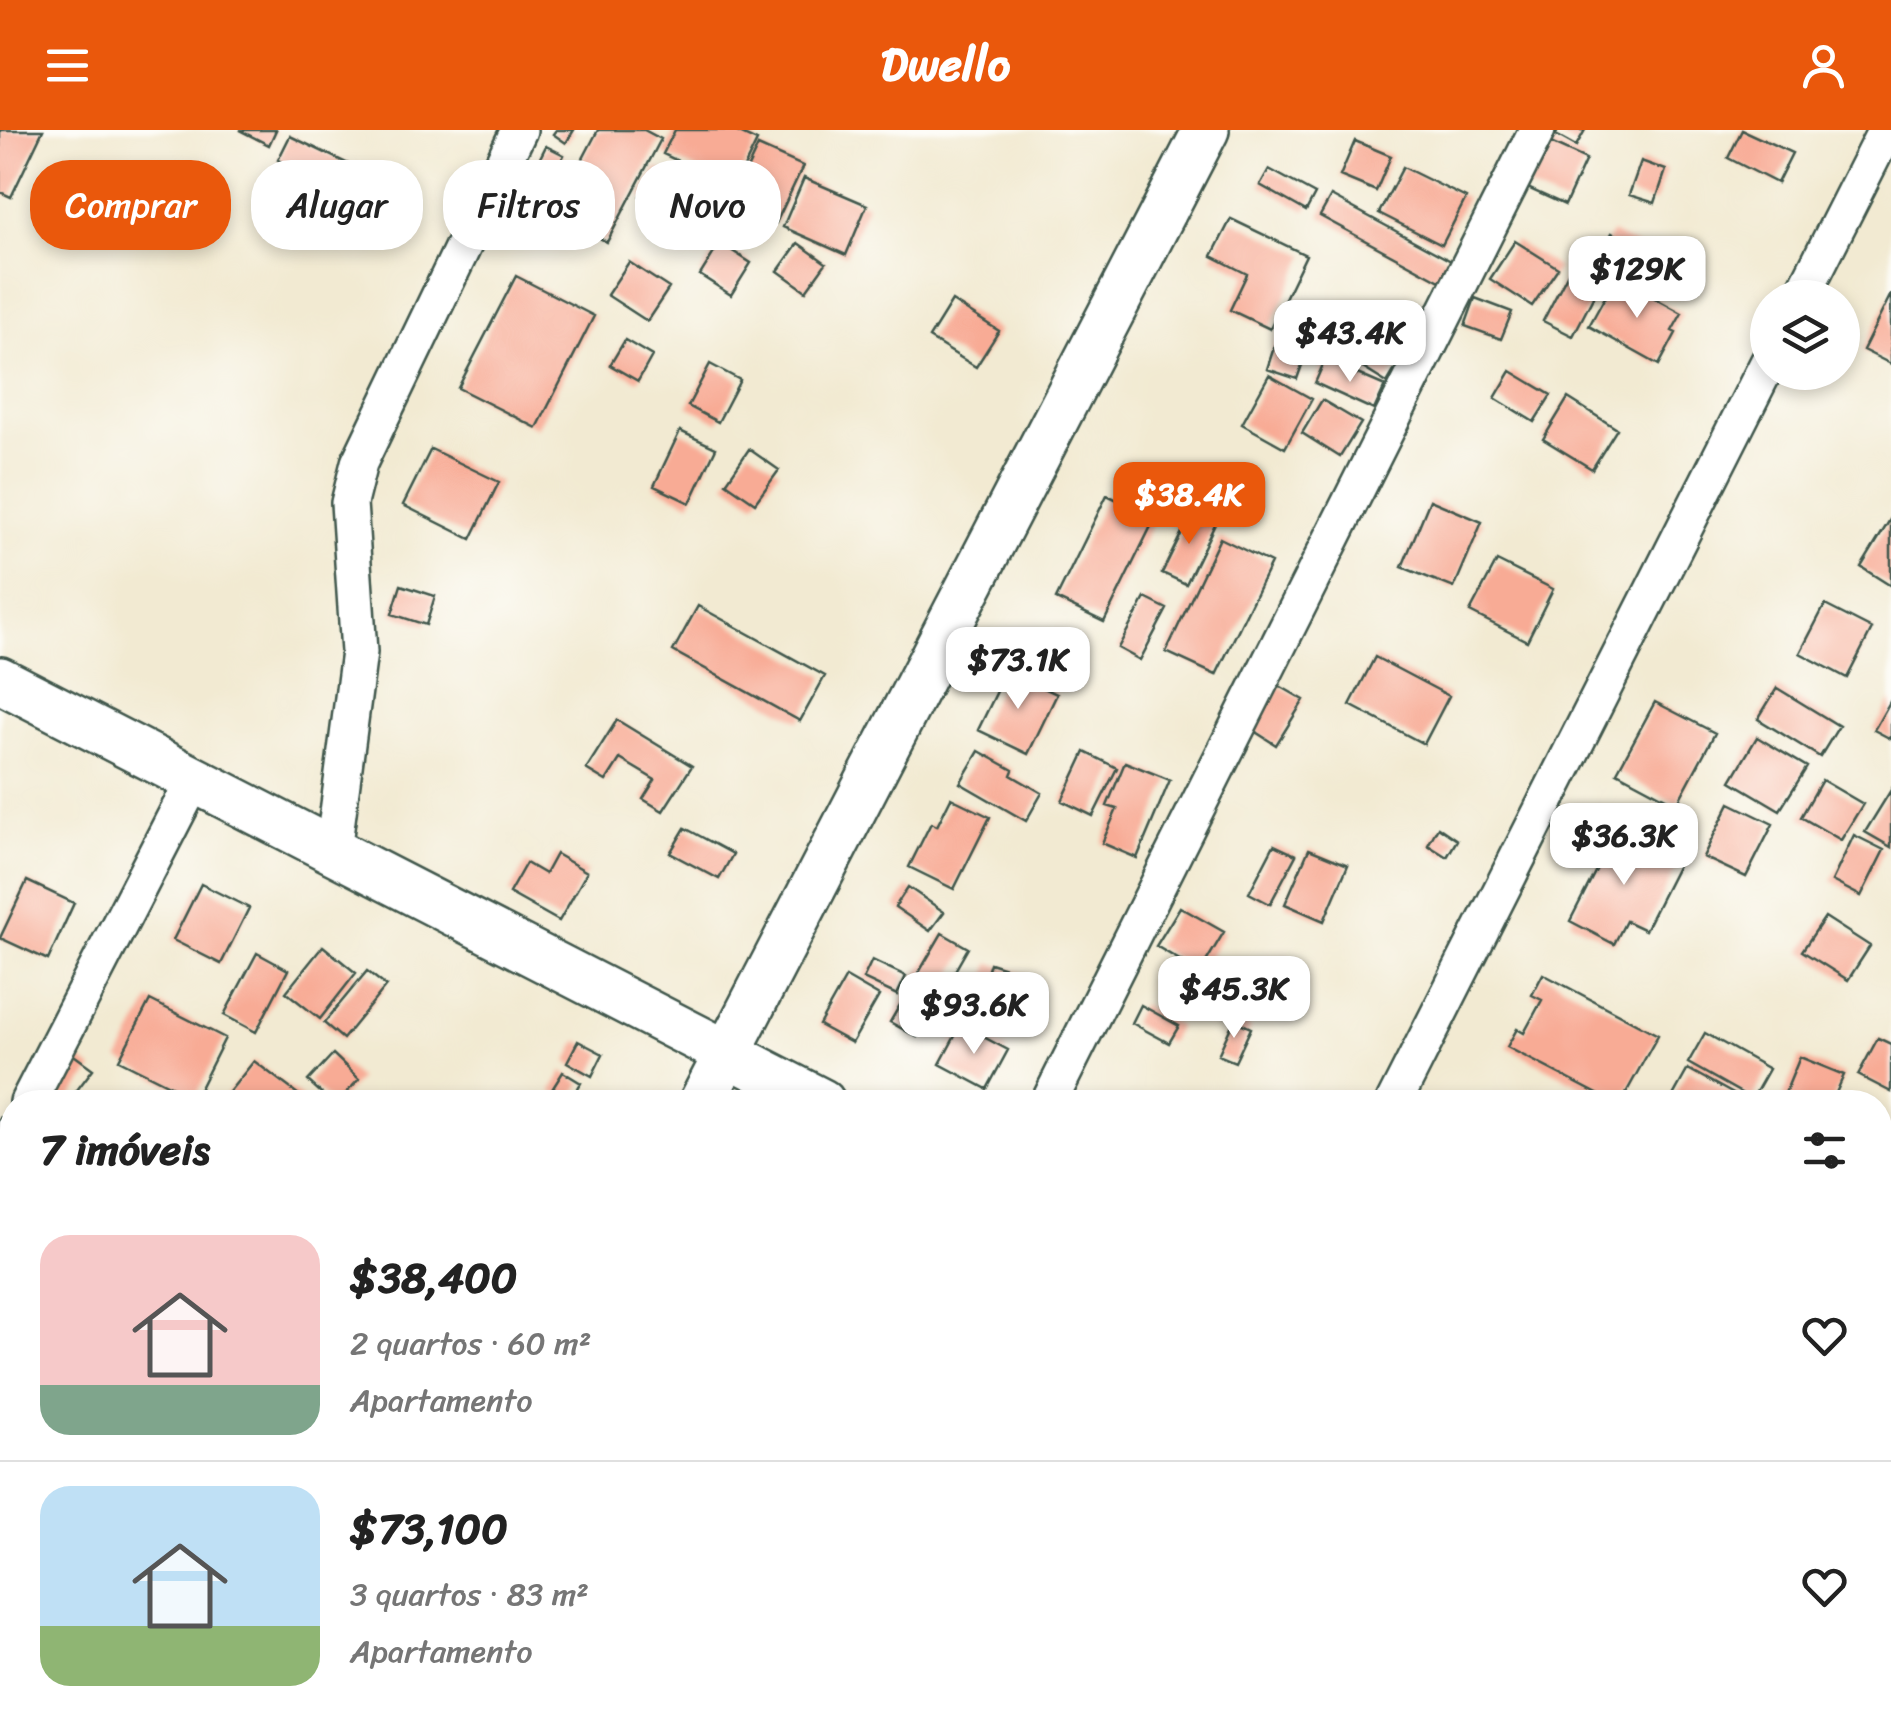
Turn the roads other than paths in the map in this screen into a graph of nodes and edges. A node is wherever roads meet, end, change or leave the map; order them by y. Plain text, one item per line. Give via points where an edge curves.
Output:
1 (520, 130) edge
2 (1206, 130) edge
3 (1536, 130) edge
4 (1886, 130) edge
5 (1810, 280) edge
6 (1755, 390) edge
7 (0, 680) edge
8 (194, 780) junction
9 (333, 851) junction
10 (727, 1054) junction
11 (34, 1090) edge
12 (708, 1090) edge
13 (798, 1090) edge
14 (1055, 1090) edge
15 (1400, 1090) edge

1 - 9 street via 359,464 349,504 359,652
2 - 10 street
3 - 14 street
4 - 5 street
6 - 15 street
7 - 8 street
8 - 9 street
8 - 11 street
9 - 10 street
10 - 12 street
10 - 13 street

